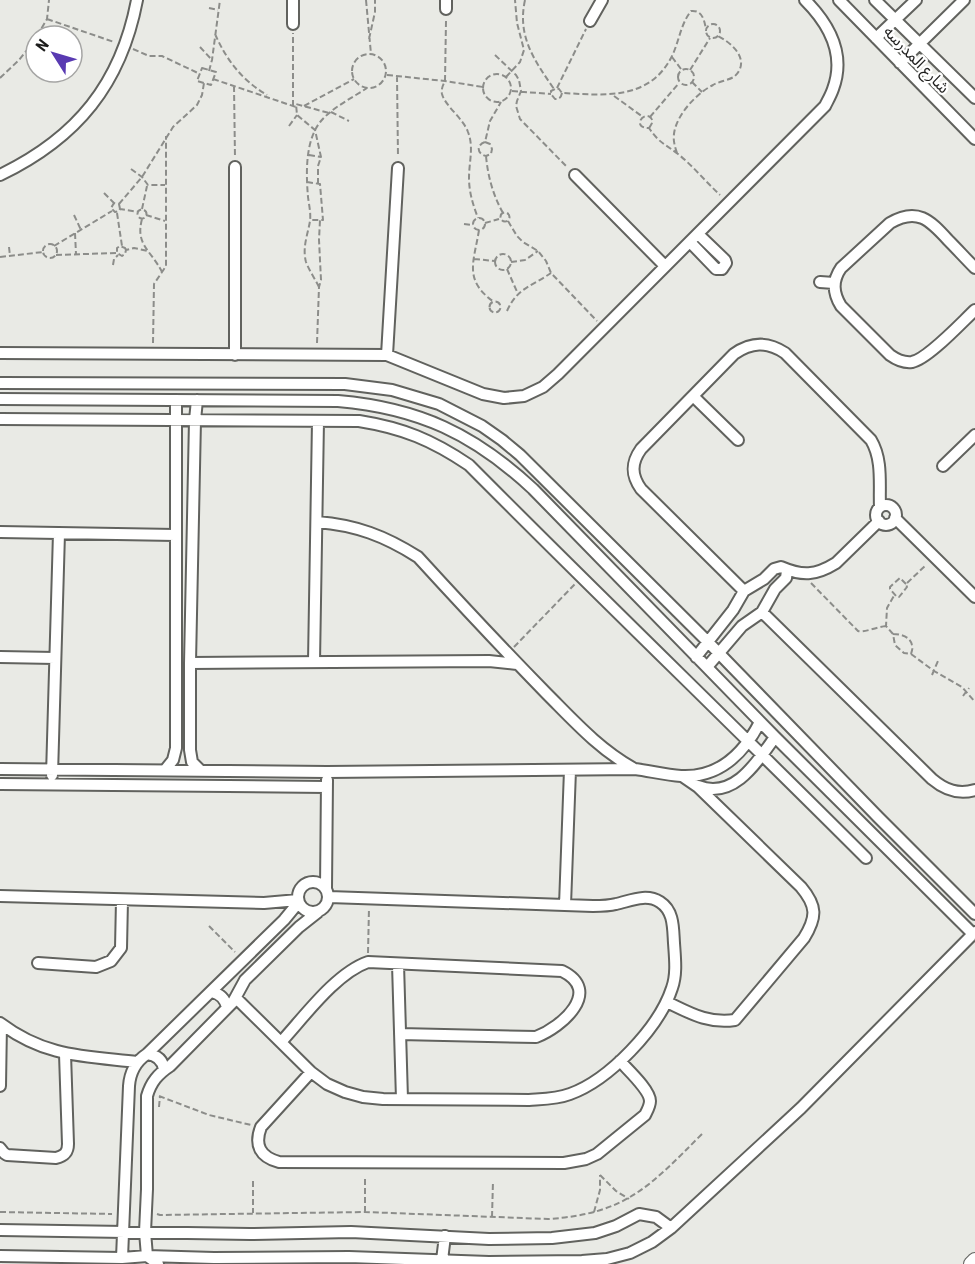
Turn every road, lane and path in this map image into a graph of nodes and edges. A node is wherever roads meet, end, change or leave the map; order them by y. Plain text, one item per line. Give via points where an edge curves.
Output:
1 (49, 0) edge
2 (137, 0) edge
3 (220, 0) edge
4 (293, 0) edge
5 (366, 0) edge
6 (375, 0) edge
7 (515, 0) edge
8 (525, 0) edge
9 (602, 0) edge
10 (805, 0) edge
11 (839, 0) edge
12 (875, 0) edge
13 (916, 0) edge
14 (964, 0) edge
15 (446, 4) edge
16 (209, 8) dead end
17 (218, 10) junction
18 (47, 20) junction
19 (896, 20) junction
20 (590, 21) joint
21 (45, 24) edge
22 (293, 24) joint
23 (706, 28) junction
24 (215, 34) junction
25 (718, 36) junction
26 (710, 38) junction
27 (876, 38) junction
28 (369, 42) junction
29 (920, 43) junction
30 (126, 46) junction
31 (200, 47) dead end
32 (24, 54) edge
33 (371, 54) junction
34 (495, 55) dead end
35 (672, 57) junction
36 (212, 60) junction
37 (900, 63) junction
38 (681, 70) junction
39 (690, 70) junction
40 (209, 71) junction
41 (512, 71) junction
42 (200, 74) junction
43 (386, 75) junction
44 (397, 76) junction
45 (506, 77) junction
46 (0, 78) edge
47 (213, 79) junction
48 (354, 79) junction
49 (445, 81) junction
50 (680, 82) junction
51 (692, 82) junction
52 (204, 83) junction
53 (234, 86) junction
54 (483, 87) junction
55 (367, 88) junction
56 (555, 88) junction
57 (511, 91) junction
58 (521, 91) junction
59 (702, 92) junction
60 (551, 93) junction
61 (562, 93) junction
62 (612, 95) junction
63 (271, 98) junction
64 (975, 98) edge
65 (501, 102) junction
66 (295, 106) junction
67 (303, 106) junction
68 (330, 112) junction
69 (297, 115) junction
70 (643, 117) junction
71 (650, 117) junction
72 (349, 121) dead end
73 (289, 126) dead end
74 (650, 128) junction
75 (315, 130) junction
76 (166, 136) junction
77 (975, 140) edge
78 (485, 142) junction
79 (676, 153) junction
80 (309, 155) junction
81 (486, 156) junction
82 (321, 157) junction
83 (235, 167) joint
84 (398, 168) joint
85 (131, 169) dead end
86 (0, 175) edge
87 (575, 175) joint
88 (142, 177) junction
89 (307, 182) junction
90 (318, 184) junction
91 (147, 185) junction
92 (165, 185) junction
93 (104, 193) dead end
94 (114, 203) junction
95 (728, 203) junction
96 (119, 204) junction
97 (120, 208) junction
98 (142, 209) junction
99 (112, 211) junction
100 (117, 212) junction
101 (138, 212) junction
102 (503, 213) junction
103 (74, 215) dead end
104 (146, 216) junction
105 (478, 218) junction
106 (142, 219) junction
107 (500, 219) junction
108 (310, 220) junction
109 (320, 220) junction
110 (165, 221) junction
111 (508, 221) junction
112 (485, 223) junction
113 (464, 224) dead end
114 (473, 225) junction
115 (81, 230) junction
116 (480, 230) junction
117 (75, 234) junction
118 (698, 234) junction
119 (690, 242) junction
120 (54, 246) junction
121 (122, 246) junction
122 (9, 248) dead end
123 (126, 250) junction
124 (538, 251) junction
125 (44, 252) junction
126 (150, 253) junction
127 (76, 254) junction
128 (117, 254) junction
129 (56, 255) junction
130 (10, 256) junction
131 (0, 257) edge
132 (474, 259) junction
133 (495, 261) junction
134 (511, 262) junction
135 (113, 265) dead end
136 (665, 266) junction
137 (975, 268) edge
138 (506, 269) junction
139 (163, 272) junction
140 (551, 273) junction
141 (820, 282) dead end
142 (834, 283) junction
143 (319, 287) junction
144 (518, 294) junction
145 (494, 302) junction
146 (501, 308) junction
147 (975, 310) edge
148 (604, 328) junction
149 (0, 353) edge
150 (153, 355) junction
151 (236, 355) junction
152 (316, 355) junction
153 (387, 355) junction
154 (0, 383) edge
155 (693, 396) junction
156 (0, 399) edge
157 (176, 400) junction
158 (197, 400) junction
159 (0, 418) edge
160 (176, 419) junction
161 (195, 420) junction
162 (318, 421) junction
163 (975, 435) edge
164 (738, 440) dead end
165 (943, 466) dead end
166 (880, 507) junction
167 (895, 518) junction
168 (879, 521) junction
169 (317, 522) junction
170 (0, 532) edge
171 (59, 533) junction
172 (176, 535) junction
173 (934, 556) junction
174 (787, 571) junction
175 (805, 574) junction
176 (582, 578) junction
177 (906, 584) junction
178 (744, 591) junction
179 (895, 594) junction
180 (975, 597) edge
181 (762, 612) junction
182 (886, 626) junction
183 (893, 634) junction
184 (708, 642) junction
185 (718, 653) junction
186 (507, 654) junction
187 (911, 654) junction
188 (0, 657) edge
189 (696, 657) junction
190 (55, 658) junction
191 (938, 661) dead end
192 (314, 662) junction
193 (190, 663) junction
194 (518, 664) junction
195 (707, 667) junction
196 (934, 670) junction
197 (933, 675) dead end
198 (969, 688) dead end
199 (966, 692) junction
200 (963, 696) dead end
201 (975, 702) edge
202 (760, 722) junction
203 (775, 737) junction
204 (749, 742) junction
205 (762, 754) junction
206 (0, 769) edge
207 (635, 769) junction
208 (570, 770) junction
209 (52, 771) junction
210 (66, 771) junction
211 (167, 771) junction
212 (201, 771) junction
213 (327, 772) junction
214 (682, 776) junction
215 (693, 783) junction
216 (0, 784) edge
217 (52, 784) junction
218 (66, 785) junction
219 (168, 786) junction
220 (327, 787) junction
221 (975, 790) edge
222 (866, 858) dead end
223 (950, 889) junction
224 (327, 892) junction
225 (0, 896) edge
226 (370, 899) junction
227 (122, 900) junction
228 (298, 901) junction
229 (939, 901) junction
230 (565, 905) junction
231 (973, 907) edge
232 (318, 912) junction
233 (957, 918) junction
234 (209, 926) dead end
235 (974, 933) edge
236 (243, 961) junction
237 (368, 962) junction
238 (38, 963) dead end
239 (398, 964) junction
240 (232, 972) junction
241 (244, 980) junction
242 (212, 992) junction
243 (236, 998) junction
244 (667, 1002) junction
245 (227, 1008) junction
246 (1, 1023) edge
247 (400, 1034) junction
248 (281, 1042) junction
249 (65, 1054) junction
250 (147, 1054) junction
251 (620, 1061) junction
252 (137, 1062) junction
253 (164, 1070) junction
254 (311, 1072) junction
255 (130, 1076) junction
256 (0, 1086) edge
257 (149, 1089) junction
258 (160, 1096) junction
259 (402, 1099) junction
260 (159, 1108) dead end
261 (261, 1127) junction
262 (702, 1134) dead end
263 (0, 1148) edge
264 (126, 1171) junction
265 (147, 1172) junction
266 (365, 1179) dead end
267 (253, 1181) dead end
268 (493, 1181) dead end
269 (629, 1199) junction
270 (156, 1209) dead end
271 (0, 1212) edge
272 (365, 1212) junction
273 (594, 1212) junction
274 (124, 1214) junction
275 (253, 1214) junction
276 (492, 1217) junction
277 (671, 1228) junction
278 (0, 1230) edge
279 (145, 1232) junction
280 (123, 1233) junction
281 (445, 1236) junction
282 (0, 1256) edge
283 (147, 1256) junction
284 (122, 1258) junction
285 (442, 1260) junction
286 (975, 1260) edge
287 (213, 1261) edge
288 (158, 1264) edge
289 (971, 1264) edge

1 - 18 path
2 - 30 street
3 - 17 path
4 - 22 street
5 - 28 path
6 - 28 path
7 - 41 path via 524,50
8 - 56 path via 522,24 526,42
9 - 20 street
10 - 95 street via 828,27 835,46 834,87 825,106
11 - 27 street, شارع المدرسه
12 - 19 street, شارع المدرسه
13 - 19 street
14 - 29 street
15 - 49 path
16 - 17 path
17 - 24 path
18 - 21 path
18 - 30 path
19 - 27 street
19 - 29 street, شارع المدرسه
20 - 56 path
22 - 66 path
23 - 25 path via 717,26
23 - 26 path
23 - 35 path via 701,13 691,11
24 - 36 path
24 - 63 path via 231,65
25 - 26 path
25 - 59 path via 738,51 739,69 734,77
26 - 39 path
27 - 37 street, شارع المدرسه
28 - 33 path
29 - 37 street
29 - 64 street, شارع المدرسه
30 - 42 path via 149,56 162,56
30 - 86 street via 112,76 72,128 46,149
31 - 36 path
32 - 46 path
33 - 43 path via 386,65
33 - 48 path via 355,62
34 - 41 path
35 - 38 path
35 - 62 path via 645,85
36 - 40 path
37 - 77 street, شارع المدرسه
38 - 39 path
38 - 50 path
39 - 51 path
40 - 42 path via 202,68
40 - 47 path via 216,72
41 - 45 path
41 - 58 path
42 - 52 path via 197,81
43 - 44 path
43 - 55 path via 375,87
44 - 49 path
44 - 84 path
45 - 54 path via 491,75
45 - 57 path
47 - 52 path via 211,85
47 - 53 path
48 - 55 path
48 - 67 path
49 - 54 path
49 - 105 path via 442,95 469,133 470,193
50 - 51 path
50 - 71 path
51 - 59 path
52 - 76 path via 196,105
53 - 63 path
53 - 83 path
54 - 65 path via 488,100
55 - 68 path
56 - 60 path
56 - 61 path
57 - 58 path
57 - 65 path
58 - 60 path
58 - 87 path via 516,106 520,119
59 - 79 path via 676,124
60 - 61 path via 558,99
61 - 62 path
62 - 70 path
63 - 66 path
65 - 78 path via 490,121
66 - 67 path
66 - 69 path
67 - 68 path
68 - 72 path
68 - 75 path
69 - 73 path
69 - 75 path
70 - 71 path
70 - 74 path via 640,124
71 - 74 path
74 - 79 path via 661,143
75 - 80 path
75 - 82 path
76 - 88 path
76 - 92 path
78 - 81 path via 492,149
78 - 81 path via 478,147
79 - 95 path
80 - 82 path
80 - 89 path
81 - 102 path via 493,191
82 - 90 path
83 - 151 street
84 - 153 street
85 - 88 path
87 - 136 street
88 - 91 path
88 - 96 path
89 - 90 path
89 - 108 path
90 - 109 path
91 - 92 path
91 - 98 path
92 - 110 path
93 - 94 path
94 - 96 path
94 - 99 path
95 - 118 street
96 - 97 path
97 - 100 path
97 - 101 path
98 - 101 path
98 - 104 path
99 - 100 path
99 - 115 path
100 - 121 path
101 - 106 path
102 - 107 path
102 - 111 path via 508,214
103 - 115 path
104 - 106 path
104 - 110 path
105 - 112 path
105 - 114 path
106 - 126 path via 140,237
107 - 111 path
107 - 112 path
108 - 109 path
108 - 143 path via 306,262
109 - 143 path
110 - 139 path
111 - 124 path via 523,242
112 - 116 path
113 - 114 path
114 - 116 path
115 - 117 path
116 - 132 path
117 - 120 path
117 - 127 path
118 - 119 street
118 - 119 street via 725,260 722,269 716,269
119 - 136 street
120 - 125 path via 47,245
120 - 129 path
121 - 123 path
121 - 128 path via 117,248
122 - 130 path
123 - 126 path via 143,249
123 - 128 path via 122,256
124 - 134 path via 525,260
124 - 140 path
125 - 129 path via 48,258
125 - 130 path
126 - 139 path
127 - 128 path
127 - 129 path
128 - 135 path
130 - 131 path
132 - 133 path
132 - 145 path via 474,279
133 - 134 path via 506,254
133 - 138 path via 499,268
134 - 138 path
136 - 148 street
137 - 142 street via 935,225 918,216 908,216 890,223 841,268
138 - 144 path
139 - 150 path via 154,284
140 - 144 path
140 - 148 path
141 - 142 street
142 - 147 street via 841,306 890,355 904,362 926,356
143 - 152 path
144 - 146 path via 508,312
145 - 146 path
145 - 146 path via 490,310 493,313
148 - 153 street via 543,387 524,396 483,394
149 - 150 street
150 - 151 street
151 - 152 street
152 - 153 street
154 - 184 street via 345,384 392,390 439,404 482,426 520,455
155 - 164 street
155 - 166 street via 742,349 759,344 777,348 871,440 878,454
155 - 178 street via 641,449 633,474 641,489
156 - 157 street
157 - 158 street
157 - 160 street
158 - 161 street
158 - 189 street via 360,403 413,414 464,436 533,489
159 - 160 street
160 - 161 street
160 - 172 street
161 - 162 street
161 - 193 street
162 - 169 street
162 - 176 street via 382,425 406,431 449,451 469,465
163 - 165 street
166 - 167 street via 891,507
166 - 168 street via 876,514
167 - 168 street via 888,524
167 - 173 street
168 - 175 street via 836,563
169 - 186 street via 370,532 417,557
169 - 192 street
170 - 171 street
171 - 172 street
171 - 190 street
172 - 211 street via 176,748
173 - 177 path
173 - 180 street
174 - 175 street
174 - 178 street via 777,567
174 - 181 street
175 - 182 path via 858,631
176 - 186 path
176 - 204 street
177 - 179 path via 899,597
177 - 179 path via 898,579 890,589
178 - 184 street
179 - 182 path via 886,608
181 - 185 street via 742,626
181 - 221 street via 940,786 950,791
182 - 183 path
183 - 187 path via 895,645
183 - 187 path via 902,634 911,642
184 - 185 street
184 - 189 street
185 - 195 street
185 - 223 street
186 - 194 street
187 - 196 path
188 - 190 street
189 - 195 street
190 - 209 street
191 - 196 path
192 - 193 street
192 - 194 street
193 - 212 street via 190,756
194 - 207 street via 595,741
195 - 202 street
196 - 197 path
196 - 199 path
198 - 199 path
199 - 200 path
199 - 201 path
202 - 203 street
202 - 204 street
203 - 205 street
203 - 229 street
204 - 205 street
204 - 214 street via 716,770
205 - 215 street via 748,772 728,786 710,789
205 - 222 street
206 - 209 street
207 - 208 street
207 - 214 street
208 - 213 street
208 - 230 street
209 - 210 street
209 - 217 street
210 - 211 street
210 - 218 street
211 - 212 street
211 - 219 street via 173,778
212 - 213 street
213 - 220 street
214 - 215 street
215 - 244 street via 801,887 811,899 814,912 804,938 735,1020 711,1021
216 - 217 street
217 - 218 street
218 - 219 street
219 - 220 street
220 - 224 street
223 - 229 street via 948,896
223 - 231 street
224 - 226 street
224 - 228 street via 317,882 308,883 300,889
224 - 232 street via 326,906
225 - 227 street
226 - 230 street
226 - 237 path
227 - 228 street
227 - 238 street via 121,948 111,961 96,967
228 - 232 street via 308,911
228 - 236 street
229 - 233 street
230 - 244 street via 604,906 649,897 668,909 673,920 675,971
231 - 233 street
232 - 241 street
233 - 235 street
234 - 236 path
235 - 277 street via 801,1108
236 - 240 street
237 - 239 street
237 - 248 street via 339,979
239 - 247 street
239 - 247 street via 562,970 576,981 579,989 579,998 570,1013 536,1037
240 - 241 street via 235,978
240 - 242 street
241 - 243 street
242 - 245 street via 221,995
242 - 250 street
243 - 245 street
243 - 248 street
244 - 251 street via 655,1023
245 - 253 street
246 - 249 street via 38,1045
246 - 256 street
247 - 259 street
248 - 254 street
249 - 252 street
249 - 263 street via 66,1154 56,1158 7,1155
250 - 252 street
250 - 253 street via 159,1059
251 - 259 street via 588,1086 548,1099
251 - 261 street via 648,1093 650,1101 645,1115 597,1154 576,1162 279,1162 262,1154 258,1145
252 - 255 street
253 - 257 street
254 - 259 street via 345,1092
254 - 261 street
255 - 257 street
255 - 264 street
257 - 258 path
257 - 265 street
258 - 260 path
258 - 261 path via 209,1115
262 - 269 path
264 - 265 street
264 - 274 street
265 - 279 street
266 - 272 path
267 - 275 path
268 - 276 path
269 - 273 path
269 - 273 path via 600,1175
270 - 275 path via 160,1215
271 - 274 path
272 - 275 path
272 - 276 path
273 - 276 path via 548,1219
274 - 280 street
277 - 281 street via 656,1216 639,1214 616,1226 574,1236
277 - 285 street via 630,1253 607,1259
278 - 280 street
279 - 280 street
279 - 281 street
279 - 283 street
280 - 284 street
281 - 285 street
282 - 284 street
283 - 284 street
283 - 287 street
283 - 288 street
285 - 287 street via 349,1257
286 - 289 street

